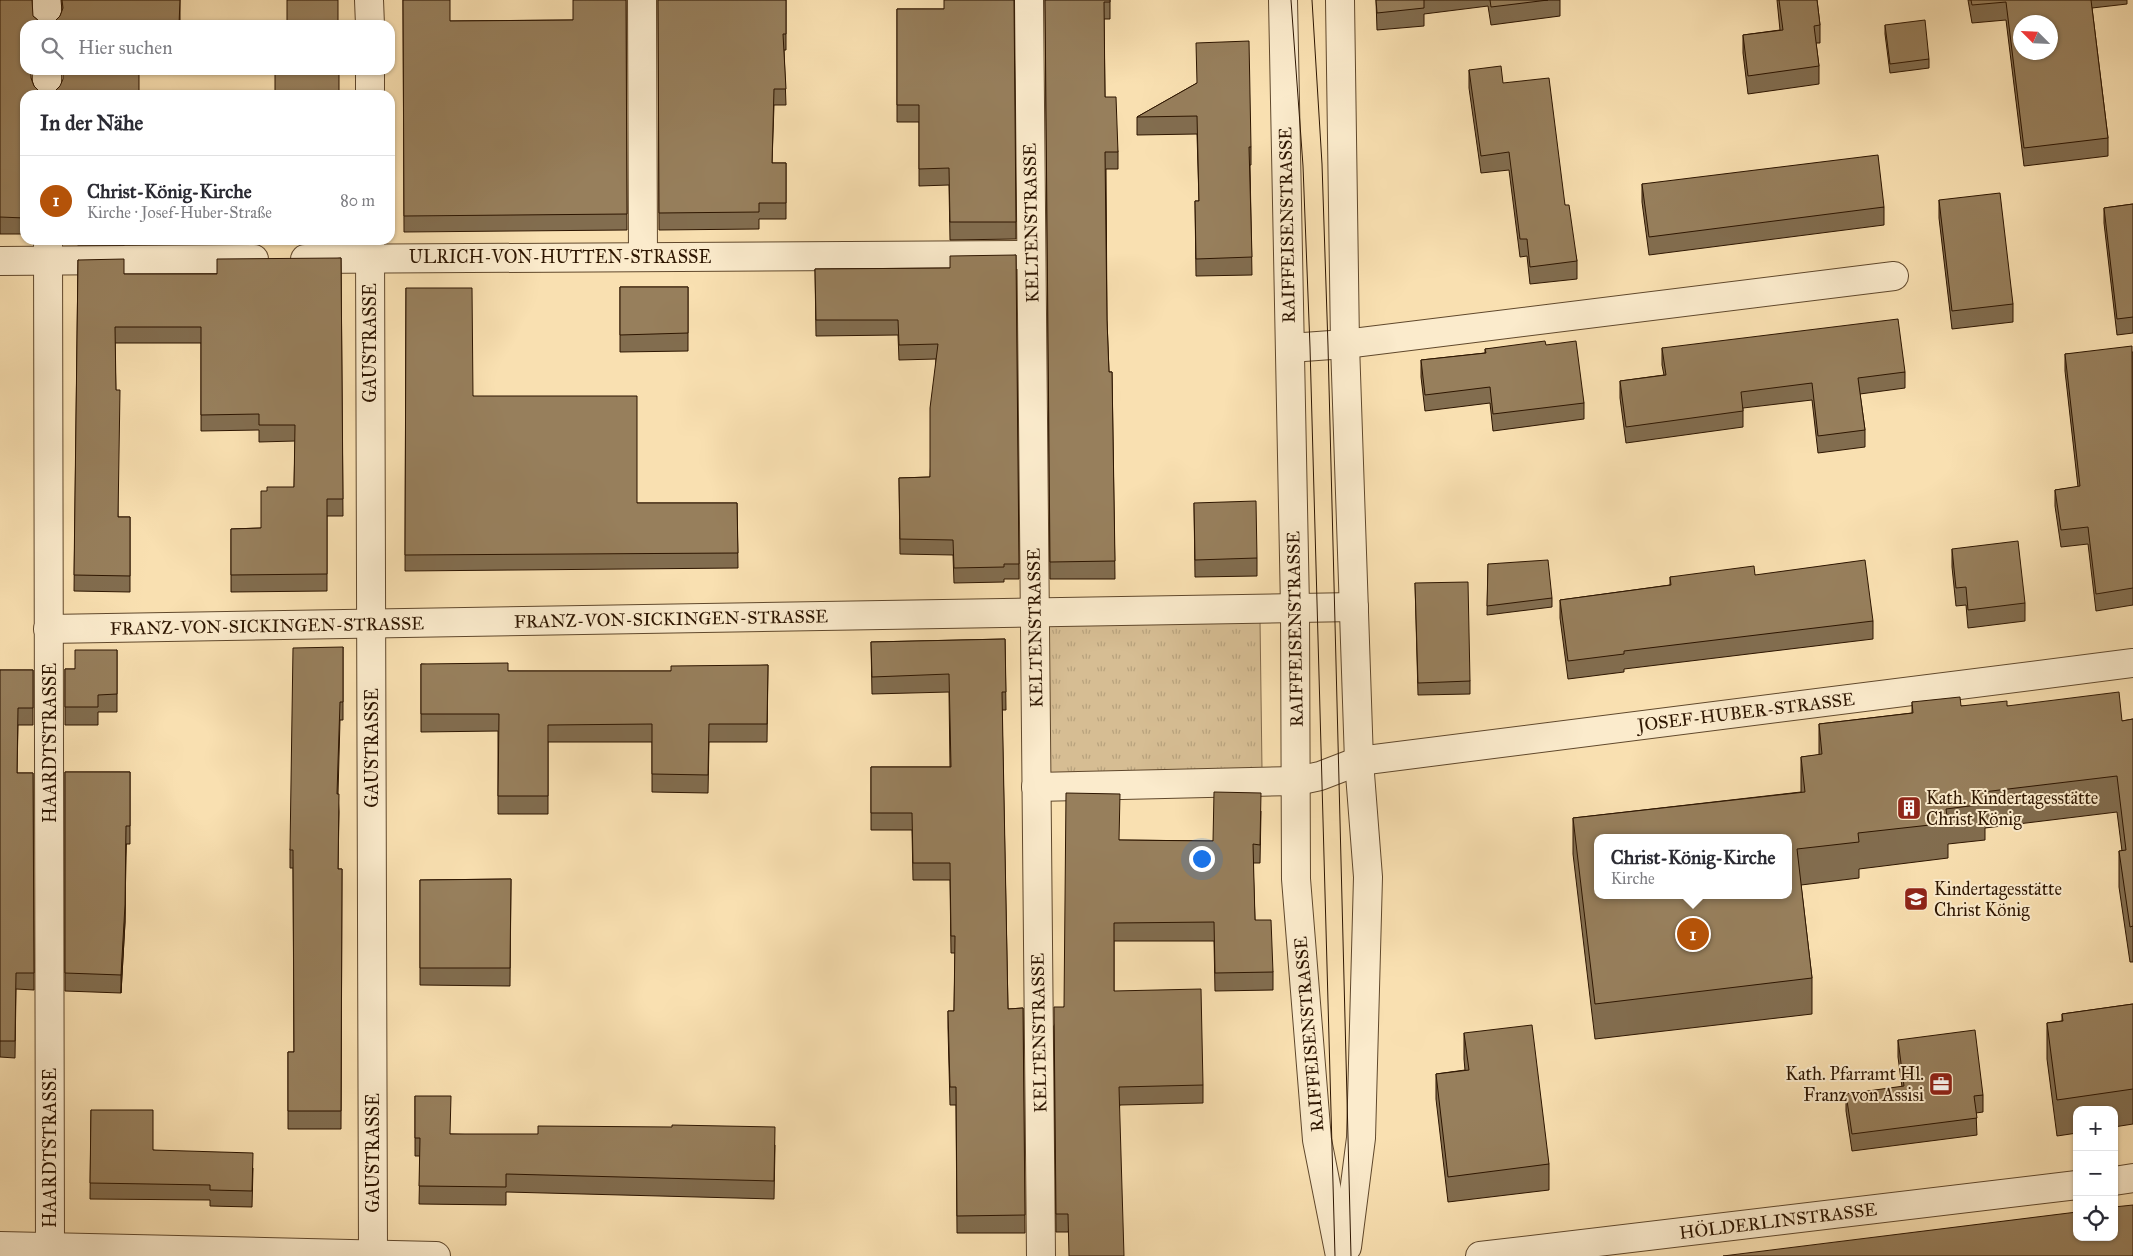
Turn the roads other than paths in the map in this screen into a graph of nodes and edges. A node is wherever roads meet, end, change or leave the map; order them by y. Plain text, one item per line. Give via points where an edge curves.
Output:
1 (47, 0) edge
2 (369, 0) edge
3 (642, 0) edge
4 (1029, 0) edge
5 (1283, 0) edge
6 (1340, 0) edge
7 (47, 20) edge
8 (370, 20) edge
9 (47, 75) edge
10 (370, 75) edge
11 (47, 90) edge
12 (370, 90) edge
13 (370, 249) edge
14 (48, 250) edge
15 (1031, 255) junction
16 (643, 257) junction
17 (0, 261) edge
18 (1894, 276) dead end
19 (1345, 344) junction
20 (1290, 348) junction
21 (1295, 608) junction
22 (1354, 608) junction
23 (1034, 612) junction
24 (372, 624) junction
25 (48, 629) junction
26 (2133, 663) edge
27 (1359, 761) junction
28 (1297, 781) junction
29 (1036, 787) junction
30 (2133, 1178) edge
31 (2118, 1180) edge
32 (2073, 1185) edge
33 (0, 1246) edge
34 (50, 1247) junction
35 (373, 1255) edge
36 (436, 1256) edge
37 (1041, 1256) edge
38 (1340, 1256) edge
39 (1345, 1256) edge
40 (1480, 1256) edge

1 - 7 street
2 - 8 street
3 - 16 street
4 - 15 street, KELTENSTRASSE
5 - 20 street, RAIFFEISENSTRASSE
6 - 19 street
9 - 11 street
10 - 12 street
13 - 14 street, ULRICH-VON-HUTTEN-STRASSE
13 - 16 street, ULRICH-VON-HUTTEN-STRASSE
13 - 24 street, GAUSTRASSE
14 - 17 street, ULRICH-VON-HUTTEN-STRASSE
14 - 25 street, HAARDTSTRASSE
15 - 16 street, ULRICH-VON-HUTTEN-STRASSE
15 - 23 street, KELTENSTRASSE
18 - 19 street
19 - 20 street
19 - 22 street
20 - 21 street, RAIFFEISENSTRASSE
21 - 22 street, FRANZ-VON-SICKINGEN-STRASSE
21 - 23 street, FRANZ-VON-SICKINGEN-STRASSE
21 - 28 street, RAIFFEISENSTRASSE
22 - 27 street
23 - 24 street, FRANZ-VON-SICKINGEN-STRASSE
23 - 29 street, KELTENSTRASSE
24 - 25 street, FRANZ-VON-SICKINGEN-STRASSE
24 - 35 street, GAUSTRASSE
25 - 34 street, HAARDTSTRASSE
26 - 27 street, JOSEF-HUBER-STRASSE
27 - 28 street, JOSEF-HUBER-STRASSE
27 - 39 street via 1368,877 1361,1138
28 - 29 street, JOSEF-HUBER-STRASSE
28 - 38 street, RAIFFEISENSTRASSE via 1296,879 1317,1140
29 - 37 street, KELTENSTRASSE
30 - 31 street
32 - 40 street, HÖLDERLINSTRASSE
33 - 34 street
34 - 35 street
35 - 36 street

